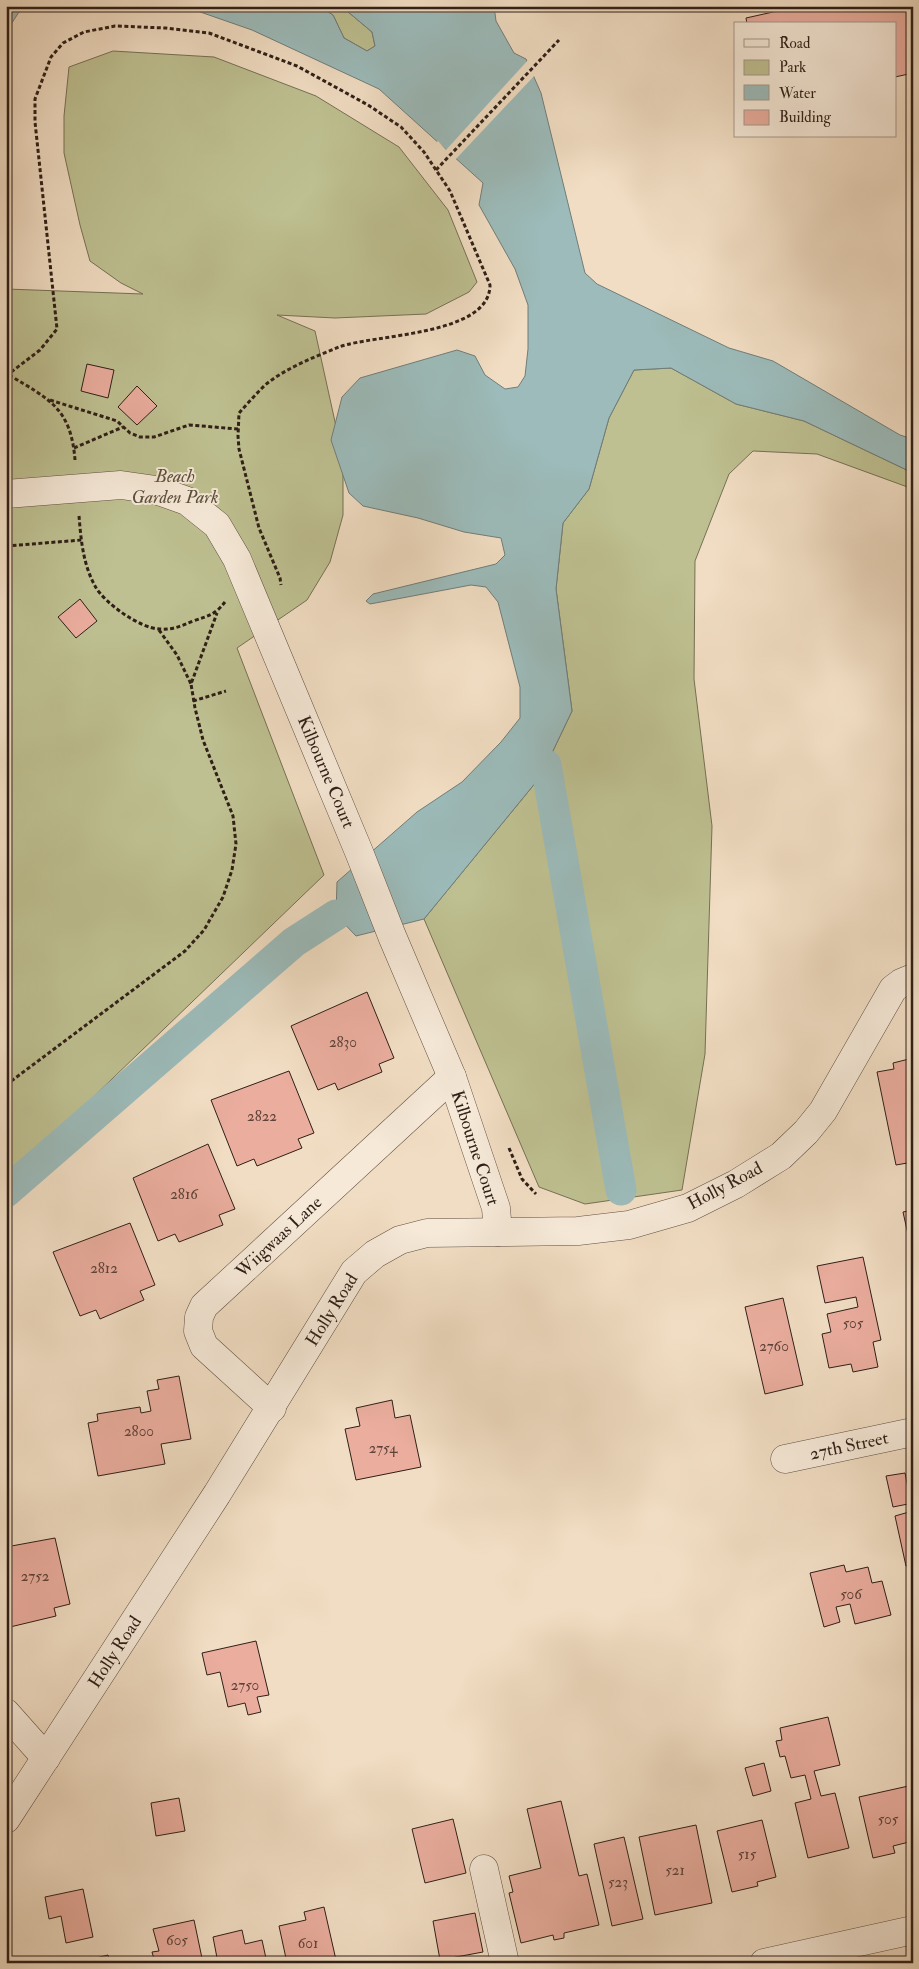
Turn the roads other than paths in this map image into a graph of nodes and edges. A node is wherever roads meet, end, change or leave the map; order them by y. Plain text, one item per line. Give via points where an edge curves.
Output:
1 (6, 494) edge
2 (913, 978) edge
3 (452, 1077) junction
4 (498, 1232) junction
5 (272, 1408) junction
6 (913, 1432) edge
7 (786, 1459) dead end
8 (6, 1713) edge
9 (6, 1742) edge
10 (46, 1758) junction
11 (6, 1819) edge
12 (484, 1869) dead end
13 (913, 1930) edge
14 (506, 1963) edge
15 (764, 1963) edge

1 - 3 street, Kilbourne Court via 121,485 156,490 187,501 217,525 242,570
2 - 4 street, Holly Road via 893,989 823,1111 806,1132 781,1156 736,1184 688,1208 629,1224 578,1231
3 - 4 street, Kilbourne Court via 496,1208
3 - 5 street, Wiigwaas Lane via 204,1306 199,1316 198,1331 204,1346
4 - 5 street, Holly Road via 427,1233 400,1240 375,1254 354,1272
5 - 10 street, Holly Road
6 - 7 street, 27th Street
8 - 10 street
9 - 10 street via 24,1746
10 - 11 street, Holly Road
12 - 14 street
13 - 15 street

